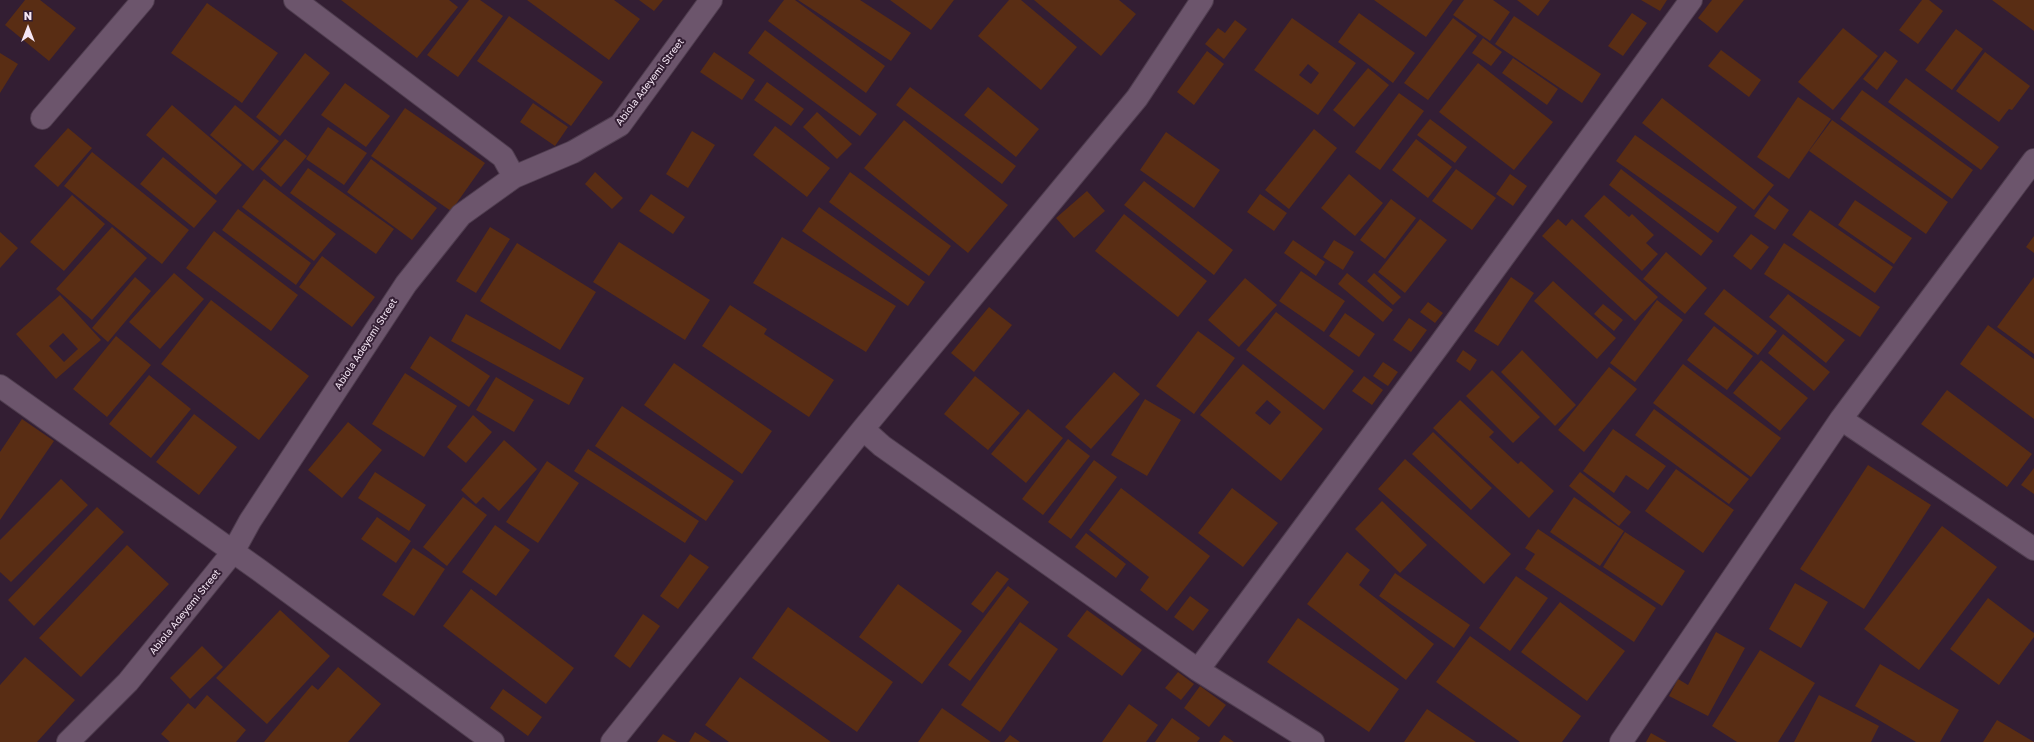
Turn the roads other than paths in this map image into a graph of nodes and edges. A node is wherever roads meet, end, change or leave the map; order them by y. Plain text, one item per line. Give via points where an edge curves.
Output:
1 (143, 0) edge
2 (295, 0) edge
3 (711, 0) edge
4 (1202, 0) edge
5 (1691, 0) edge
6 (42, 118) dead end
7 (2034, 160) edge
8 (514, 177) junction
9 (0, 386) edge
10 (1841, 419) junction
11 (863, 429) junction
12 (2034, 549) edge
13 (233, 552) junction
14 (1198, 670) junction
15 (68, 742) edge
16 (493, 742) edge
17 (612, 742) edge
18 (1313, 742) edge
19 (1621, 742) edge

1 - 6 street
2 - 8 street via 503,157
3 - 8 street, Abiola Adeyemi Street via 620,125 573,152
4 - 11 street via 1137,98
5 - 14 street via 1438,348
7 - 10 street
8 - 13 street, Abiola Adeyemi Street via 461,215 406,284 250,521
9 - 13 street
10 - 12 street
10 - 19 street
11 - 14 street via 882,446
11 - 17 street
13 - 15 street, Abiola Adeyemi Street via 128,682
13 - 16 street
14 - 18 street

